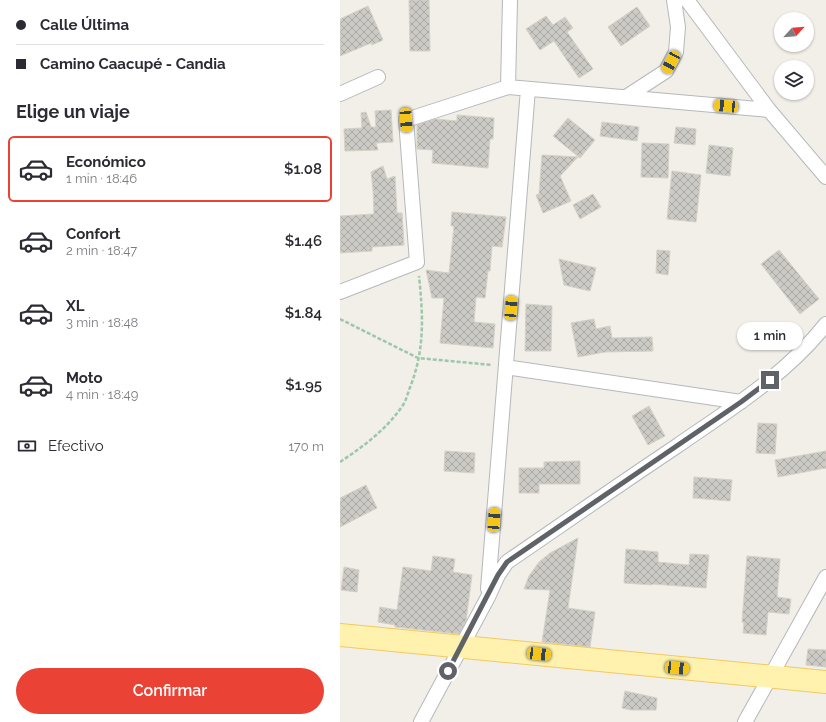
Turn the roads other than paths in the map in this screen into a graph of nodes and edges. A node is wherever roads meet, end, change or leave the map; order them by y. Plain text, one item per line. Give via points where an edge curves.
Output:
1 (510, 0) edge
2 (674, 0) edge
3 (687, 0) edge
4 (378, 77) dead end
5 (508, 87) junction
6 (528, 89) junction
7 (340, 94) edge
8 (626, 97) junction
9 (769, 110) junction
10 (826, 177) edge
11 (340, 292) edge
12 (826, 324) edge
13 (506, 367) junction
14 (741, 402) junction
15 (826, 577) edge
16 (488, 597) junction
17 (340, 635) edge
18 (462, 646) junction
19 (770, 677) junction
20 (826, 682) edge
21 (421, 722) edge
22 (745, 722) edge

1 - 5 street
2 - 8 street via 678,27 676,52 666,71
3 - 9 street
4 - 7 street
5 - 6 street
5 - 11 street via 406,120 417,262
6 - 8 street
6 - 13 street
8 - 9 street
9 - 10 street
12 - 14 street via 780,373
13 - 14 street
13 - 16 street
14 - 16 street via 507,562
15 - 19 street
16 - 18 street
17 - 18 main road
18 - 19 main road
18 - 21 street
19 - 20 main road
19 - 22 street

